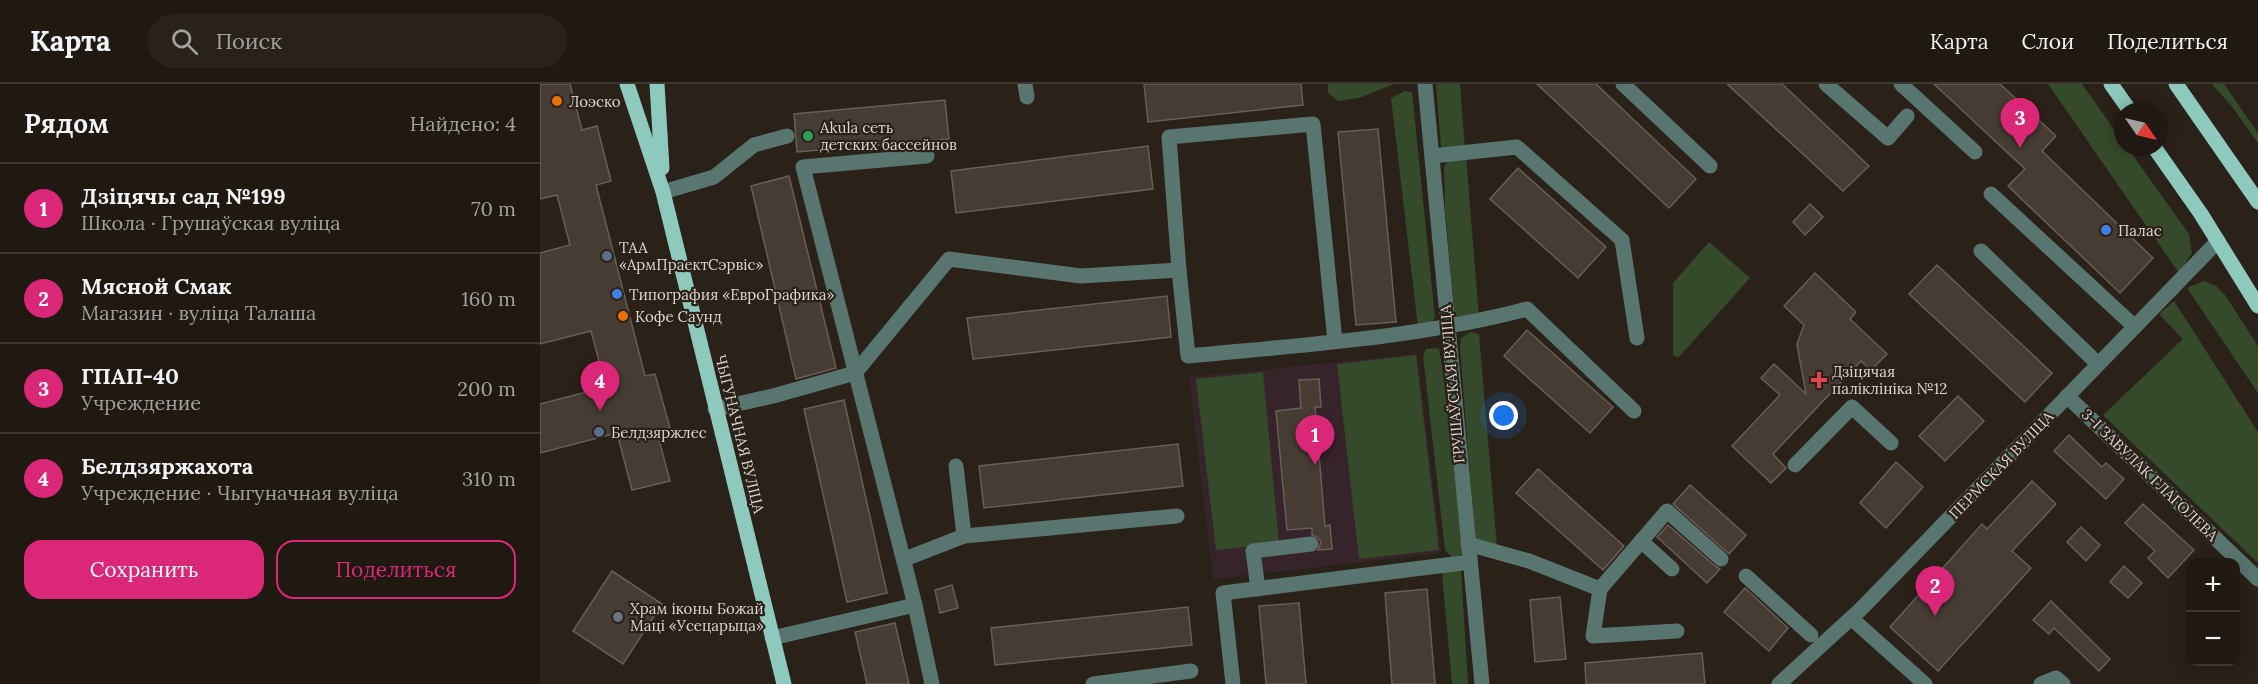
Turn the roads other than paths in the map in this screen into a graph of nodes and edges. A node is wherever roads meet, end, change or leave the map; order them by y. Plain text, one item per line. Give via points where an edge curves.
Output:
1 (627, 84) edge
2 (657, 84) edge
3 (1425, 84) edge
4 (1623, 84) edge
5 (1826, 84) edge
6 (1901, 84) edge
7 (2111, 84) edge
8 (2176, 84) edge
9 (1640, 90) edge
10 (2124, 102) edge
11 (1907, 116) dead end
12 (787, 136) dead end
13 (1975, 152) dead end
14 (927, 156) dead end
15 (1432, 156) junction
16 (2160, 156) edge
17 (1710, 166) dead end
18 (663, 192) junction
19 (1991, 194) dead end
20 (2258, 202) edge
21 (2218, 241) junction
22 (1981, 251) dead end
23 (1179, 270) junction
24 (2258, 306) edge
25 (1447, 327) junction
26 (2135, 327) junction
27 (1637, 338) dead end
28 (1335, 341) junction
29 (2098, 364) junction
30 (855, 373) junction
31 (2067, 396) junction
32 (715, 409) junction
33 (1634, 411) dead end
34 (1891, 443) dead end
35 (1795, 465) dead end
36 (956, 466) dead end
37 (1178, 516) dead end
38 (964, 536) junction
39 (1641, 541) junction
40 (1311, 544) dead end
41 (1468, 544) junction
42 (904, 559) junction
43 (1721, 559) dead end
44 (1470, 562) junction
45 (1672, 569) dead end
46 (1746, 576) dead end
47 (2258, 579) edge
48 (1258, 589) junction
49 (1600, 589) junction
50 (915, 605) junction
51 (1851, 618) junction
52 (1677, 631) dead end
53 (1811, 635) dead end
54 (772, 638) junction
55 (1191, 671) dead end
56 (1118, 682) edge
57 (784, 684) edge
58 (932, 684) edge
59 (1093, 684) edge
60 (1233, 684) edge
61 (1482, 684) edge
62 (1779, 684) edge
63 (1925, 684) edge
64 (2041, 684) edge
65 (2063, 684) edge

1 - 18 main road, ЧЫГУНАЧНАЯ ВУЛІЦА
2 - 18 main road, ЧЫГУНАЧНАЯ ВУЛІЦА
3 - 15 street, ГРУШАЎСКАЯ ВУЛІЦА
4 - 9 street
5 - 11 street via 1888,138
6 - 13 street
7 - 10 main road
8 - 20 main road
9 - 17 street
12 - 18 street via 754,145 714,177
14 - 30 street via 803,167
15 - 25 street, ГРУШАЎСКАЯ ВУЛІЦА
15 - 27 street via 1517,147 1622,240
16 - 21 main road
18 - 32 main road, ЧЫГУНАЧНАЯ ВУЛІЦА
19 - 26 street
21 - 24 main road
21 - 26 street, ПЕРМСКАЯ ВУЛІЦА
22 - 29 street
23 - 28 street via 1188,356
23 - 28 street via 1169,137 1313,124
23 - 30 street via 1081,276 949,259
25 - 28 street
25 - 33 street via 1527,309
25 - 41 street, ГРУШАЎСКАЯ ВУЛІЦА
26 - 29 street, ПЕРМСКАЯ ВУЛІЦА
29 - 31 street, ПЕРМСКАЯ ВУЛІЦА
30 - 32 street
30 - 42 street
31 - 47 street, 3-І ЗАВУЛАК ГЛАГОЛЕВА
31 - 51 street, ПЕРМСКАЯ ВУЛІЦА
32 - 54 main road, ЧЫГУНАЧНАЯ ВУЛІЦА
34 - 35 street via 1851,406
36 - 38 street
37 - 38 street
38 - 42 street
39 - 43 street via 1667,511
39 - 45 street
39 - 49 street
40 - 48 street via 1253,551
41 - 44 street, ГРУШАЎСКАЯ ВУЛІЦА
41 - 49 street via 1529,561
42 - 50 street
44 - 48 street
44 - 61 street, ГРУШАЎСКАЯ ВУЛІЦА
46 - 53 street
48 - 60 street via 1223,593
49 - 52 street via 1593,636
50 - 54 street
50 - 58 street
51 - 62 street, ПЕРМСКАЯ ВУЛІЦА
51 - 63 street
54 - 57 main road, ЧЫГУНАЧНАЯ ВУЛІЦА
55 - 56 street
56 - 59 street
64 - 65 street via 2056,678

